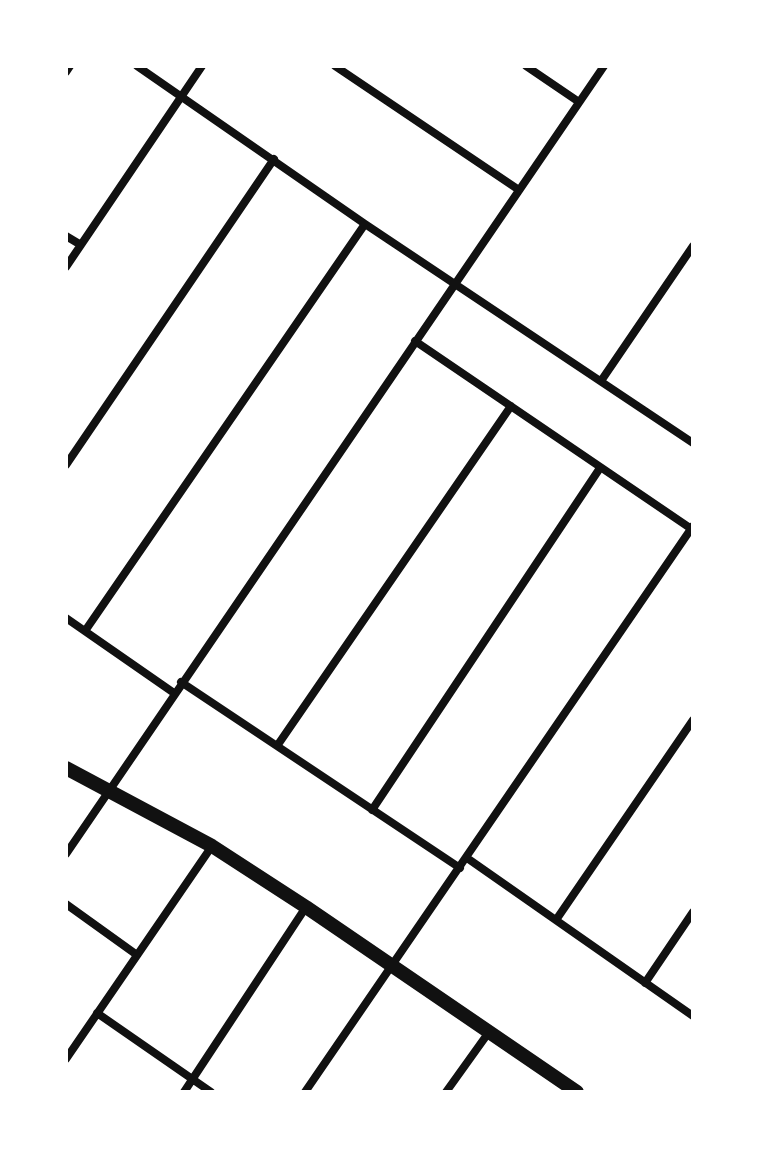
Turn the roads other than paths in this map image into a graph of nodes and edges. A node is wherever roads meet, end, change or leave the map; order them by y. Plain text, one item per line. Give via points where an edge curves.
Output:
1 (70, 66) edge
2 (137, 66) edge
3 (202, 66) edge
4 (335, 66) edge
5 (526, 66) edge
6 (604, 66) edge
7 (66, 72) edge
8 (181, 96) junction
9 (579, 102) junction
10 (274, 159) junction
11 (519, 190) junction
12 (365, 224) junction
13 (66, 236) edge
14 (81, 245) junction
15 (693, 246) edge
16 (66, 267) edge
17 (456, 282) junction
18 (415, 341) junction
19 (601, 381) junction
20 (511, 406) junction
21 (693, 443) edge
22 (66, 465) edge
23 (600, 468) junction
24 (692, 529) edge
25 (66, 618) edge
26 (85, 631) junction
27 (181, 682) junction
28 (174, 693) junction
29 (693, 720) edge
30 (277, 746) junction
31 (66, 768) edge
32 (107, 791) junction
33 (372, 810) junction
34 (212, 846) junction
35 (66, 854) edge
36 (467, 858) junction
37 (460, 868) junction
38 (66, 904) edge
39 (306, 907) junction
40 (693, 912) edge
41 (556, 920) junction
42 (137, 955) junction
43 (392, 967) junction
44 (645, 983) junction
45 (97, 1013) junction
46 (693, 1016) edge
47 (489, 1032) junction
48 (66, 1059) edge
49 (193, 1079) junction
50 (184, 1092) edge
51 (211, 1092) edge
52 (305, 1092) edge
53 (446, 1092) edge
54 (577, 1092) edge

1 - 7 street
2 - 8 street
3 - 8 street
4 - 11 street
5 - 9 street
6 - 9 street
8 - 10 street
8 - 14 street
9 - 11 street
10 - 12 street
10 - 22 street
11 - 17 street
12 - 17 street
12 - 26 street
13 - 14 street
14 - 16 street
15 - 19 street
17 - 18 street
17 - 19 street
18 - 20 street
18 - 27 street
19 - 21 street
20 - 23 street
20 - 30 street
23 - 24 street
23 - 33 street
24 - 36 street
25 - 26 street
26 - 28 street
27 - 28 street
27 - 30 street
28 - 32 street
29 - 41 street
30 - 33 street
31 - 32 street
32 - 34 street
32 - 35 street
33 - 37 street
34 - 39 street
34 - 42 street
36 - 37 street
36 - 41 street
37 - 43 street
38 - 42 street
39 - 43 street
39 - 49 street
40 - 44 street
41 - 44 street
42 - 45 street
43 - 47 street
43 - 52 street
44 - 46 street
45 - 48 street
45 - 49 street
47 - 53 street
47 - 54 street
49 - 50 street
49 - 51 street

